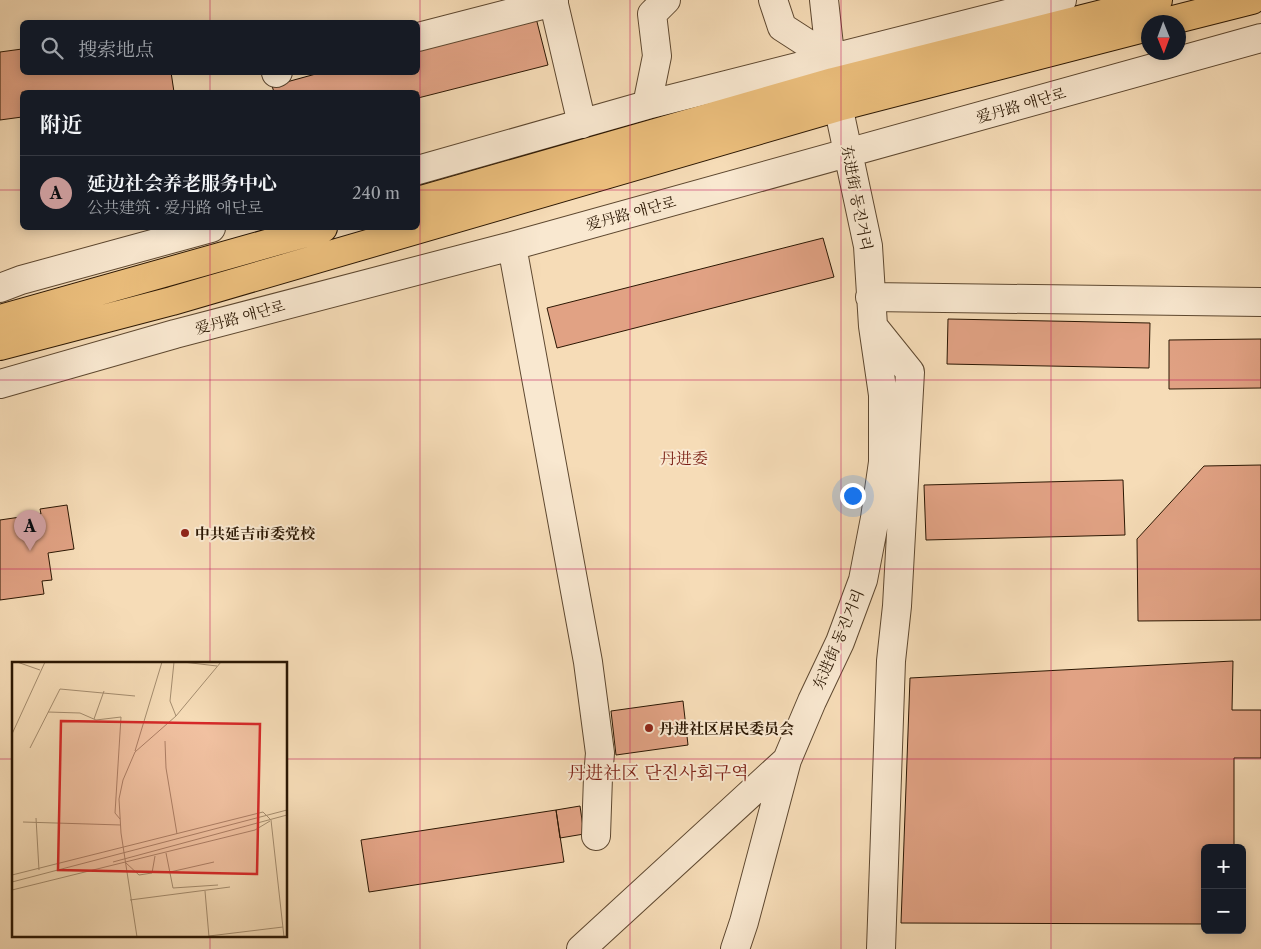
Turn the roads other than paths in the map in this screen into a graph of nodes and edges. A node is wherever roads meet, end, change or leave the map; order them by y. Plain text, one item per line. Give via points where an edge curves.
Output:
1 (666, 0) edge
2 (773, 0) edge
3 (824, 0) edge
4 (1062, 0) edge
5 (1158, 0) edge
6 (1252, 0) edge
7 (553, 1) edge
8 (1186, 17) edge
9 (1141, 28) edge
10 (420, 36) edge
11 (1261, 38) edge
12 (834, 82) junction
13 (647, 105) junction
14 (582, 124) junction
15 (848, 153) junction
16 (420, 169) edge
17 (420, 199) edge
18 (420, 219) edge
19 (204, 230) edge
20 (316, 230) edge
21 (387, 230) edge
22 (512, 246) junction
23 (0, 288) edge
24 (870, 297) junction
25 (1261, 302) edge
26 (0, 319) edge
27 (873, 326) junction
28 (0, 346) edge
29 (0, 384) edge
30 (787, 760) junction
31 (596, 836) dead end
32 (581, 949) edge
33 (735, 949) edge
34 (881, 949) edge

1 - 13 street via 652,14 657,56
2 - 12 street via 782,27
3 - 12 street, 东进街 동진거리
4 - 12 street
5 - 12 main road
6 - 8 main road
7 - 10 street
7 - 14 street
9 - 12 main road
11 - 15 street, 爱丹路 애단로
12 - 13 street
12 - 15 street, 东进街 동진거리
12 - 17 main road
12 - 18 main road
13 - 14 street
14 - 16 street
15 - 22 street, 爱丹路 애단로
15 - 24 street, 东进街 동진거리 via 868,246
19 - 23 street
20 - 26 main road
21 - 28 main road via 172,301
22 - 29 street, 爱丹路 애단로 via 184,331
22 - 31 street via 588,662 600,753
24 - 25 street
24 - 27 street, 东进街 동진거리
27 - 30 street, 东进街 동진거리 via 883,395 883,462 875,518 860,589
27 - 34 street via 910,372 891,660
30 - 32 street, 东进街 동진거리
30 - 33 street

